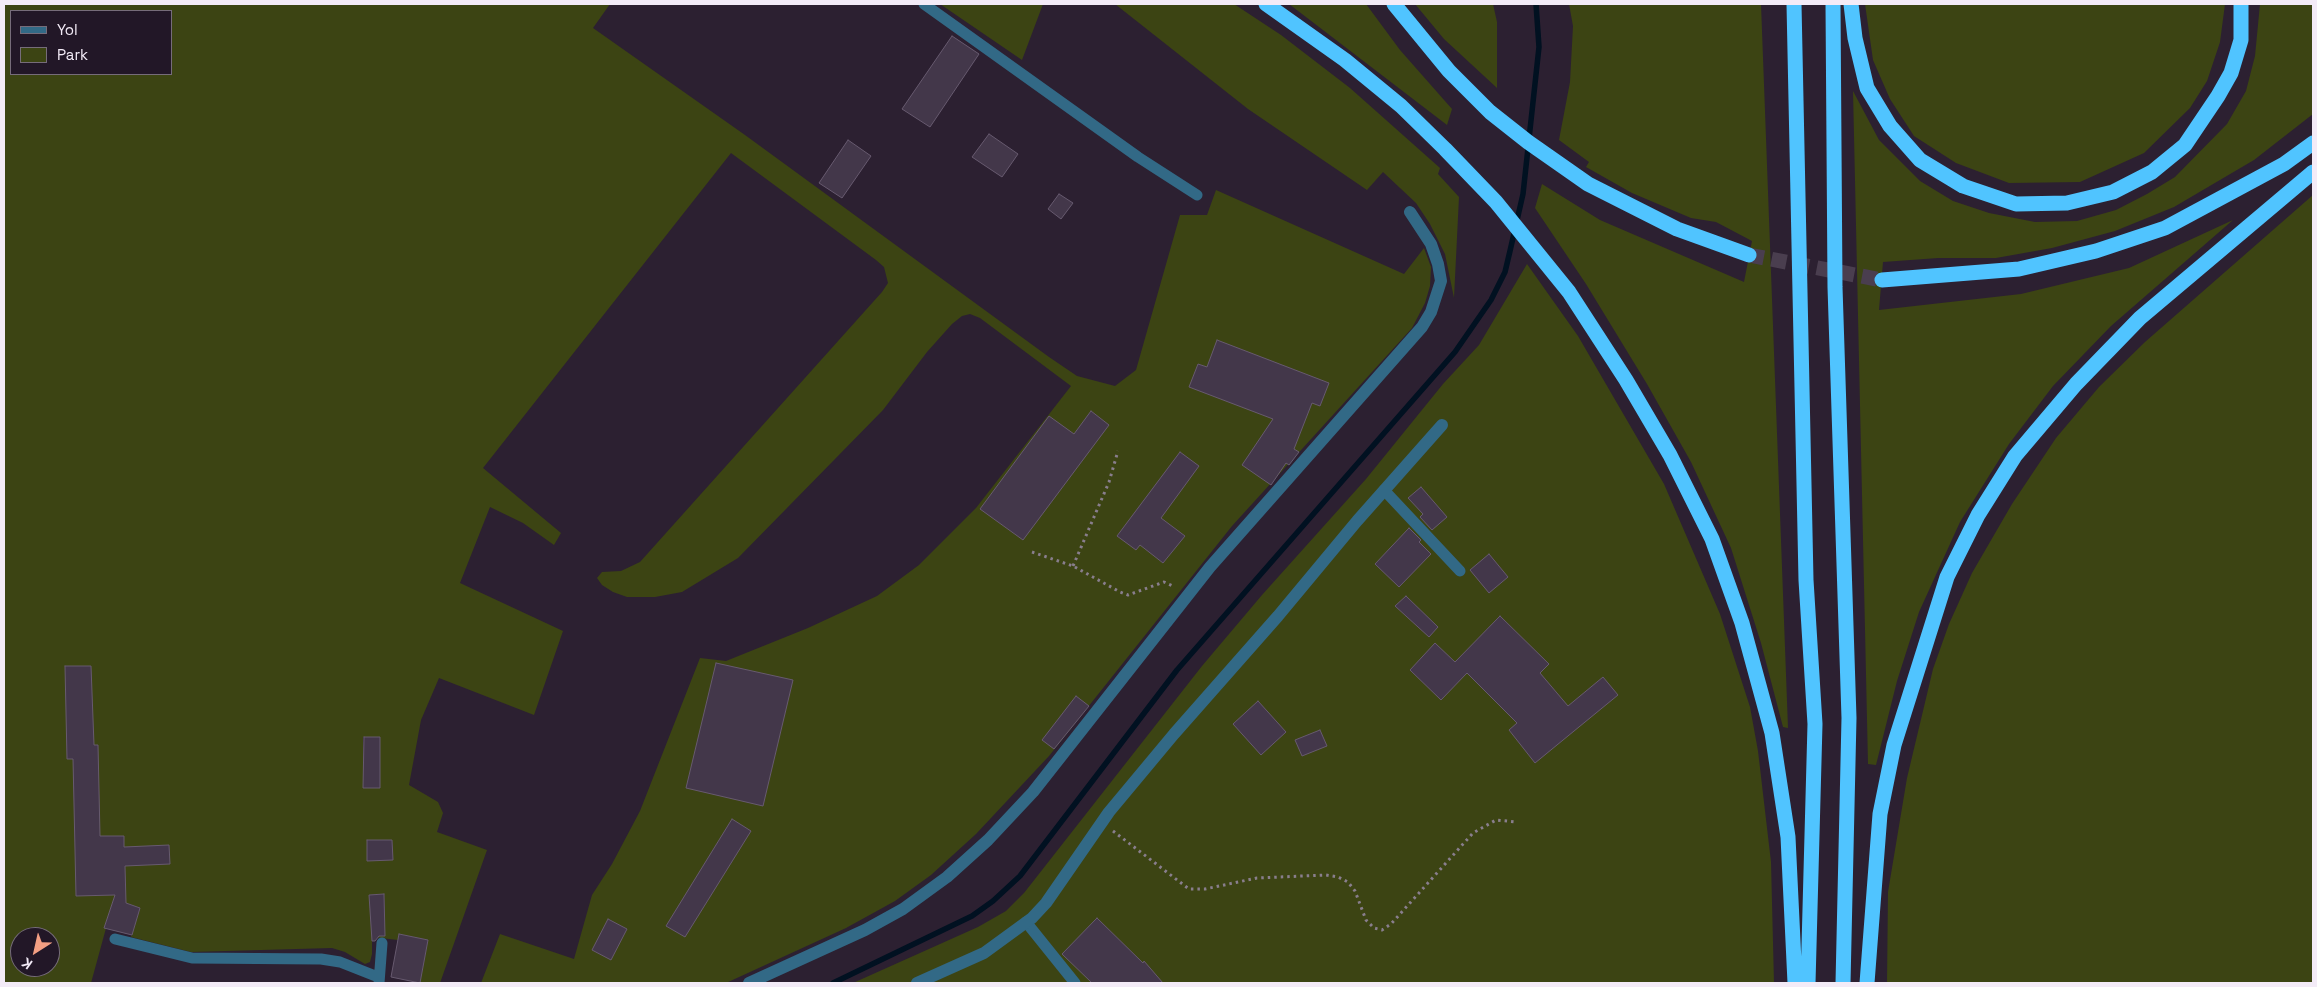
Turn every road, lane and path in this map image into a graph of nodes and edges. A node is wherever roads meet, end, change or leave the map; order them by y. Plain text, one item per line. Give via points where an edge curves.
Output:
1 (924, 4) edge
2 (1266, 4) edge
3 (1394, 4) edge
4 (1794, 4) edge
5 (1833, 4) edge
6 (1851, 4) edge
7 (2241, 4) edge
8 (2313, 143) edge
9 (2313, 172) edge
10 (1197, 195) dead end
11 (1410, 212) dead end
12 (1749, 255) tunnel mouth
13 (1882, 280) tunnel mouth
14 (1442, 425) dead end
15 (1118, 451) dead end
16 (1384, 490) junction
17 (1032, 552) dead end
18 (1073, 566) junction
19 (1460, 571) dead end
20 (1187, 597) junction
21 (1516, 822) dead end
22 (1102, 823) junction
23 (1026, 922) junction
24 (115, 939) dead end
25 (382, 943) dead end
26 (379, 980) edge
27 (1073, 980) edge
28 (748, 983) edge
29 (917, 983) edge
30 (1082, 983) edge
31 (1795, 983) edge
32 (1808, 983) edge
33 (1843, 983) edge
34 (1867, 983) edge

1 - 10 lane via 1138,157
2 - 31 highway via 1345,60 1400,106 1496,202 1569,292 1670,455 1712,539 1742,623 1772,733 1788,837
3 - 12 highway via 1449,71 1490,112 1528,142 1588,184 1677,229
4 - 32 highway via 1806,580 1815,724
5 - 33 highway via 1835,287 1849,718
6 - 7 highway via 1854,38 1867,88 1890,126 1920,160 1963,186 2016,204 2067,203 2113,192 2152,172 2185,144 2231,73 2241,40
8 - 13 highway via 2284,164 2165,228 2096,251 2019,269
9 - 34 highway via 2140,318 2076,384 2015,456 1978,515 1947,577 1894,745 1880,814
11 - 20 street via 1431,244 1438,264 1441,281 1431,312 1410,342
14 - 16 street
15 - 18 path via 1109,482
16 - 19 lane
16 - 22 street via 1174,734
17 - 18 path
18 - 20 path via 1128,595 1164,582
20 - 28 street via 1033,792 988,840 903,909 865,930
21 - 22 path via 1496,820 1473,833 1382,930 1374,928 1366,920 1356,890 1338,878 1326,875 1257,878 1205,889 1189,889
22 - 23 street via 1046,903
23 - 27 lane
23 - 29 street via 984,953
24 - 26 lane via 192,958 321,959 340,962
25 - 26 lane
27 - 30 lane

